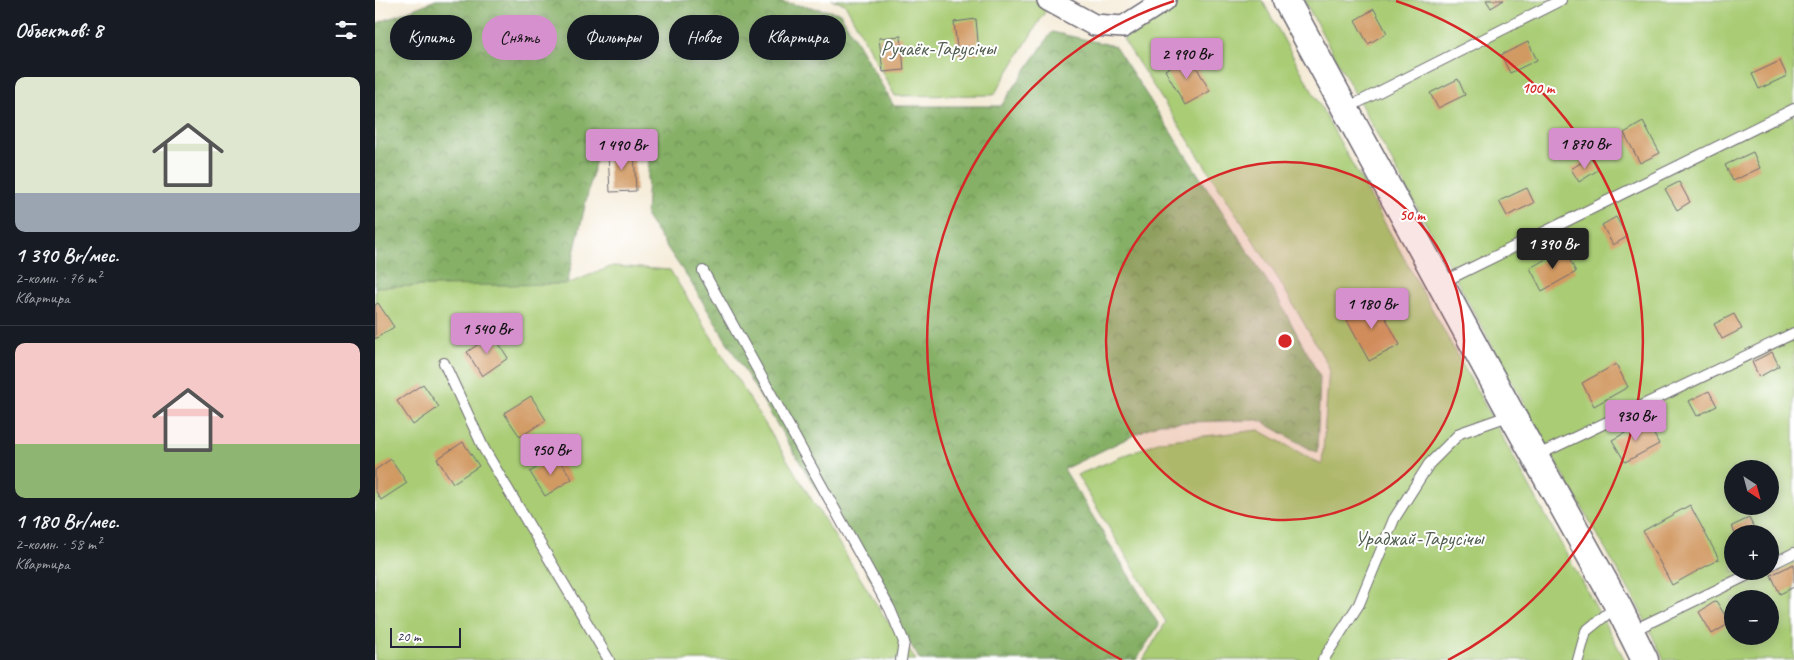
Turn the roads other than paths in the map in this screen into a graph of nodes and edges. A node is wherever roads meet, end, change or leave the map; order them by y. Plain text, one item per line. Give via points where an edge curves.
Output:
1 (1048, 0) edge
2 (1165, 0) edge
3 (1286, 0) edge
4 (1561, 0) edge
5 (1346, 108) junction
6 (1794, 109) edge
7 (703, 271) dead end
8 (1440, 283) junction
9 (1794, 332) edge
10 (444, 363) dead end
11 (1512, 415) junction
12 (1535, 456) junction
13 (1794, 553) edge
14 (1779, 560) edge
15 (1737, 580) edge
16 (1618, 606) junction
17 (1631, 631) junction
18 (609, 660) edge
19 (901, 660) edge
20 (1323, 660) edge
21 (1578, 660) edge
22 (1645, 660) edge

1 - 2 street via 1094,25 1123,27
3 - 5 street
4 - 5 lane
5 - 8 street
6 - 8 lane
7 - 19 lane via 890,609 904,642
8 - 11 street
9 - 12 lane
10 - 18 lane via 484,449
11 - 12 street
11 - 20 lane via 1460,433 1429,464 1394,519 1359,604
12 - 16 street
13 - 14 lane
15 - 17 lane
16 - 17 street
16 - 21 lane via 1586,631
17 - 22 street

